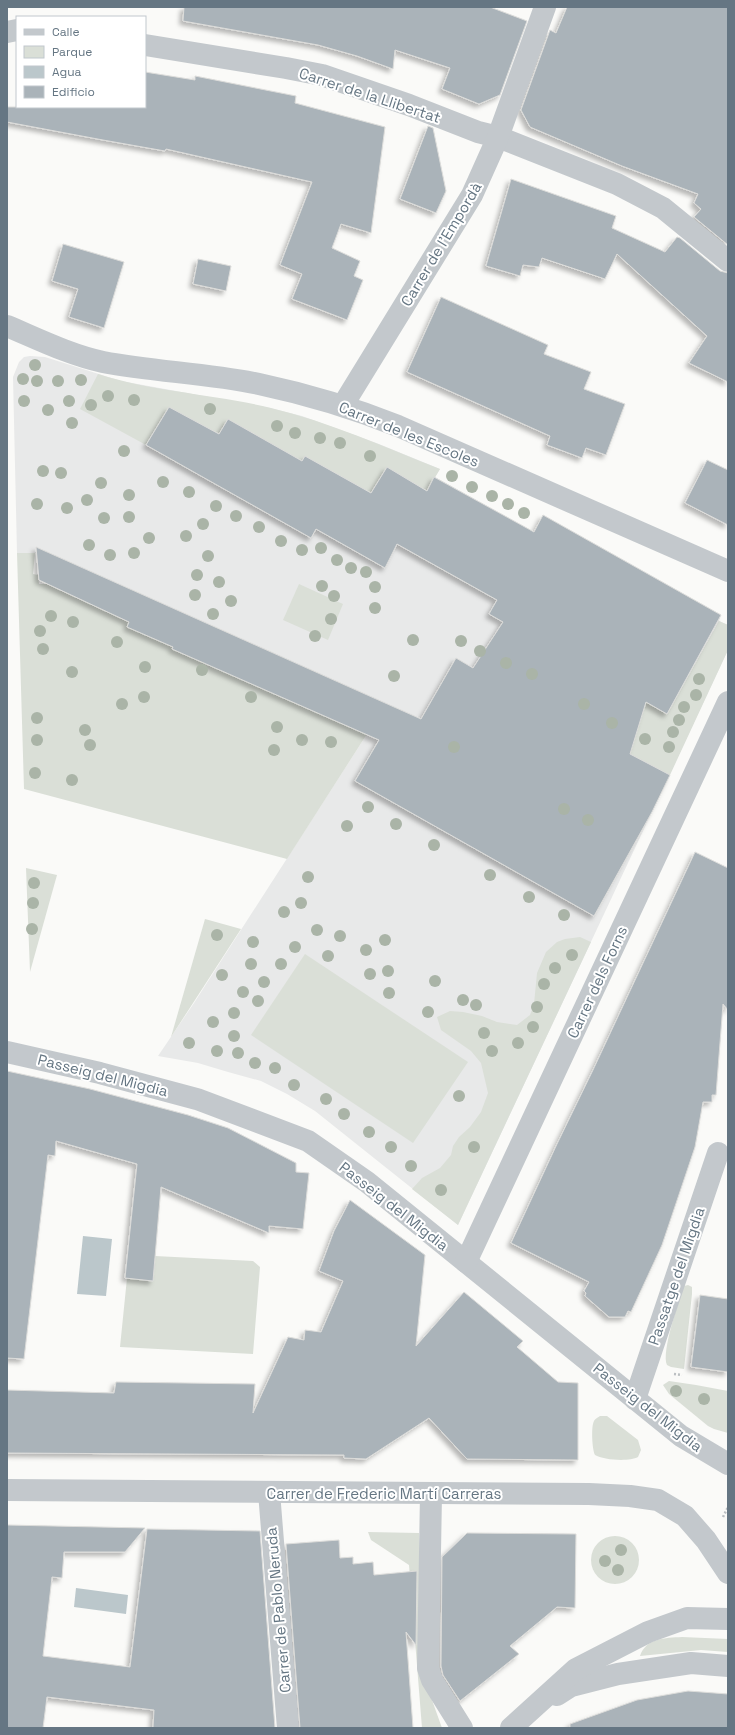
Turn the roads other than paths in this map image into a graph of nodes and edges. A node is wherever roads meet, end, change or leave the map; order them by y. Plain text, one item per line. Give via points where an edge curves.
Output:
1 (545, 7) edge
2 (146, 45) edge
3 (498, 137) junction
4 (728, 261) edge
5 (7, 326) edge
6 (343, 405) junction
7 (728, 571) edge
8 (728, 702) edge
9 (7, 1045) edge
10 (7, 1052) edge
11 (718, 1152) dead end
12 (466, 1262) junction
13 (635, 1399) junction
14 (728, 1464) edge
15 (7, 1490) edge
16 (269, 1492) junction
17 (431, 1494) junction
18 (728, 1573) edge
19 (728, 1619) edge
20 (728, 1666) edge
21 (532, 1710) junction
22 (288, 1728) edge
23 (462, 1728) edge
24 (511, 1728) edge

1 - 3 street, Carrer de l'Empordà
2 - 3 street, Carrer de la Llibertat via 322,75
3 - 4 street, Carrer de la Llibertat via 617,184 663,208
3 - 6 street, Carrer de l'Empordà via 472,195
5 - 6 street, Carrer de les Escoles via 53,346 102,362 259,384
6 - 7 street, Carrer de les Escoles via 398,426
8 - 12 street, Carrer dels Forns
9 - 10 street
10 - 12 street, Passeig del Migdia via 197,1099 308,1141 367,1182
11 - 13 street, Passatge del Migdia
12 - 13 street, Passeig del Migdia
13 - 14 street, Passeig del Migdia via 681,1436
15 - 16 street, Carrer de Frederic Martí Carreras
16 - 17 street, Carrer de Frederic Martí Carreras
16 - 22 street, Carrer de Pablo Neruda
17 - 18 street, Carrer de Frederic Martí Carreras via 589,1494 658,1500 685,1516 706,1540
17 - 23 street via 428,1668 432,1680
19 - 21 street via 688,1618 648,1632 576,1669
20 - 21 street via 691,1663 618,1674 571,1686
21 - 24 street

